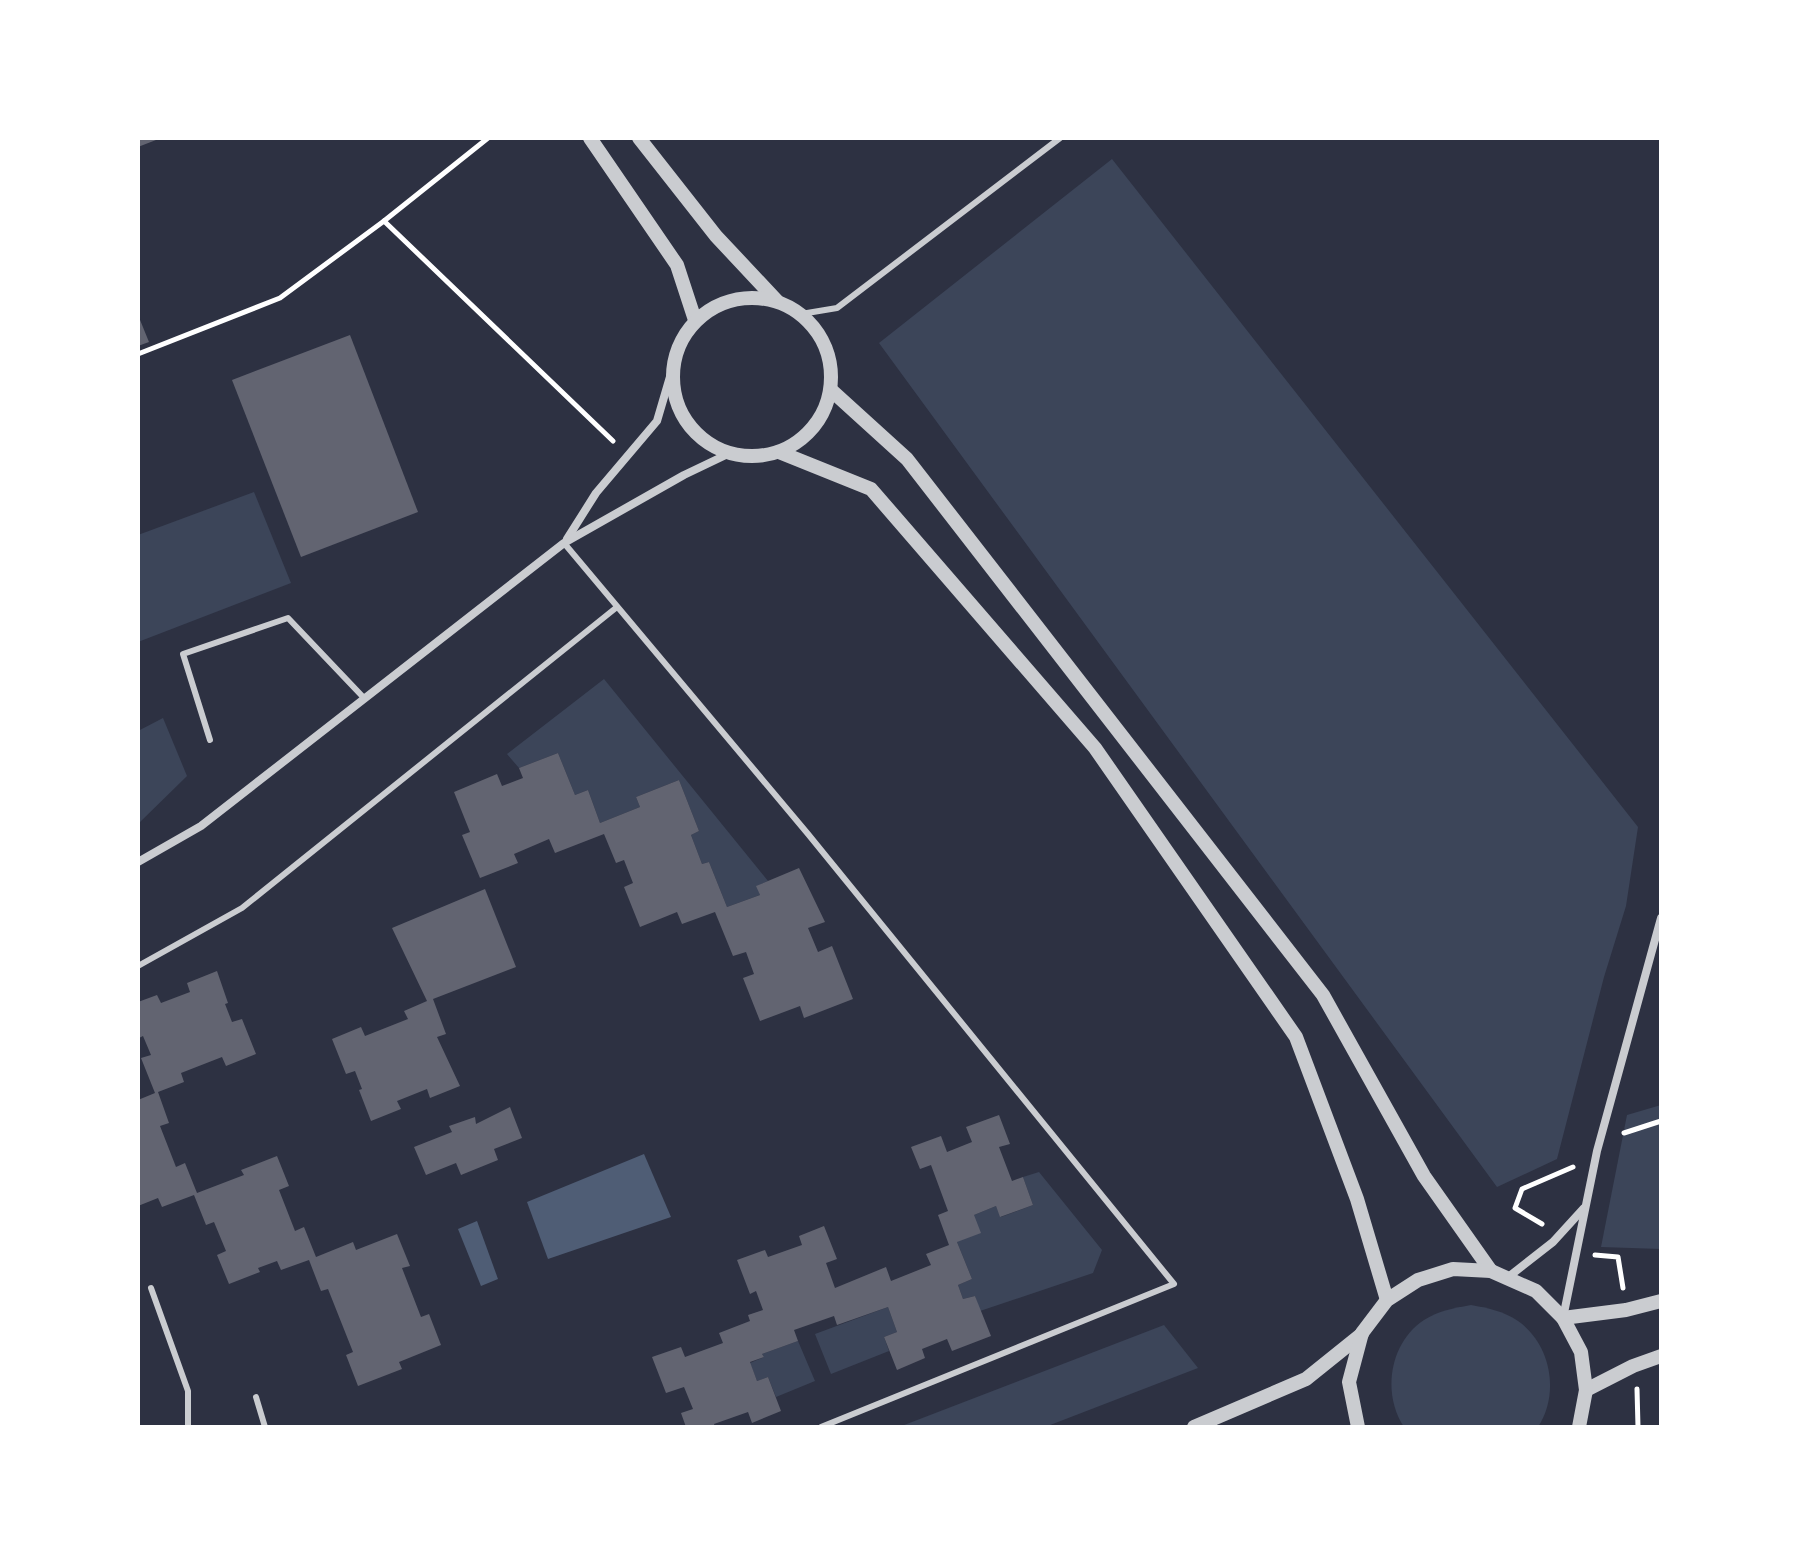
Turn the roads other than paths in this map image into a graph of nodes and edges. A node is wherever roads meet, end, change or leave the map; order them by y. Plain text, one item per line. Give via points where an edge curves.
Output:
1 (590, 138) edge
2 (639, 138) edge
3 (1060, 138) edge
4 (777, 301) junction
5 (801, 314) junction
6 (695, 320) junction
7 (672, 370) junction
8 (831, 390) junction
9 (779, 452) junction
10 (730, 453) junction
11 (564, 543) junction
12 (617, 607) junction
13 (364, 698) junction
14 (210, 740) dead end
15 (138, 862) edge
16 (1661, 918) edge
17 (138, 966) edge
18 (1584, 1207) junction
19 (1491, 1271) junction
20 (1507, 1278) junction
21 (151, 1288) dead end
22 (1387, 1300) junction
23 (1661, 1301) edge
24 (1563, 1318) junction
25 (1362, 1333) junction
26 (1661, 1356) edge
27 (1586, 1390) junction
28 (256, 1397) dead end
29 (188, 1427) edge
30 (265, 1427) edge
31 (821, 1427) edge
32 (1194, 1427) edge
33 (1358, 1427) edge
34 (1579, 1427) edge

1 - 6 street via 677,265
2 - 4 street via 716,236
3 - 5 lane via 837,308
4 - 5 street
4 - 6 street via 749,297 720,304
5 - 8 street via 820,335 831,362
6 - 7 street via 679,344
7 - 10 street via 681,413 710,444
7 - 11 street via 657,421 596,493
8 - 9 street via 813,428
8 - 19 street via 907,459 1323,995 1424,1176
9 - 10 street via 754,457
9 - 22 street via 871,489 1095,748 1296,1037 1357,1199
10 - 11 street
11 - 12 lane
11 - 13 street
12 - 17 lane via 242,908
12 - 31 lane via 1174,1284
13 - 14 lane via 288,618 183,654
13 - 15 street via 201,826
16 - 18 street
18 - 20 street via 1553,1242
18 - 24 street
19 - 20 street
19 - 22 street via 1453,1269 1418,1280
20 - 24 street via 1536,1291
21 - 29 lane via 188,1391
22 - 25 street
23 - 24 street
24 - 27 street via 1581,1352
25 - 32 street via 1306,1379
25 - 33 street via 1349,1382
26 - 27 street
27 - 34 street
28 - 30 lane

